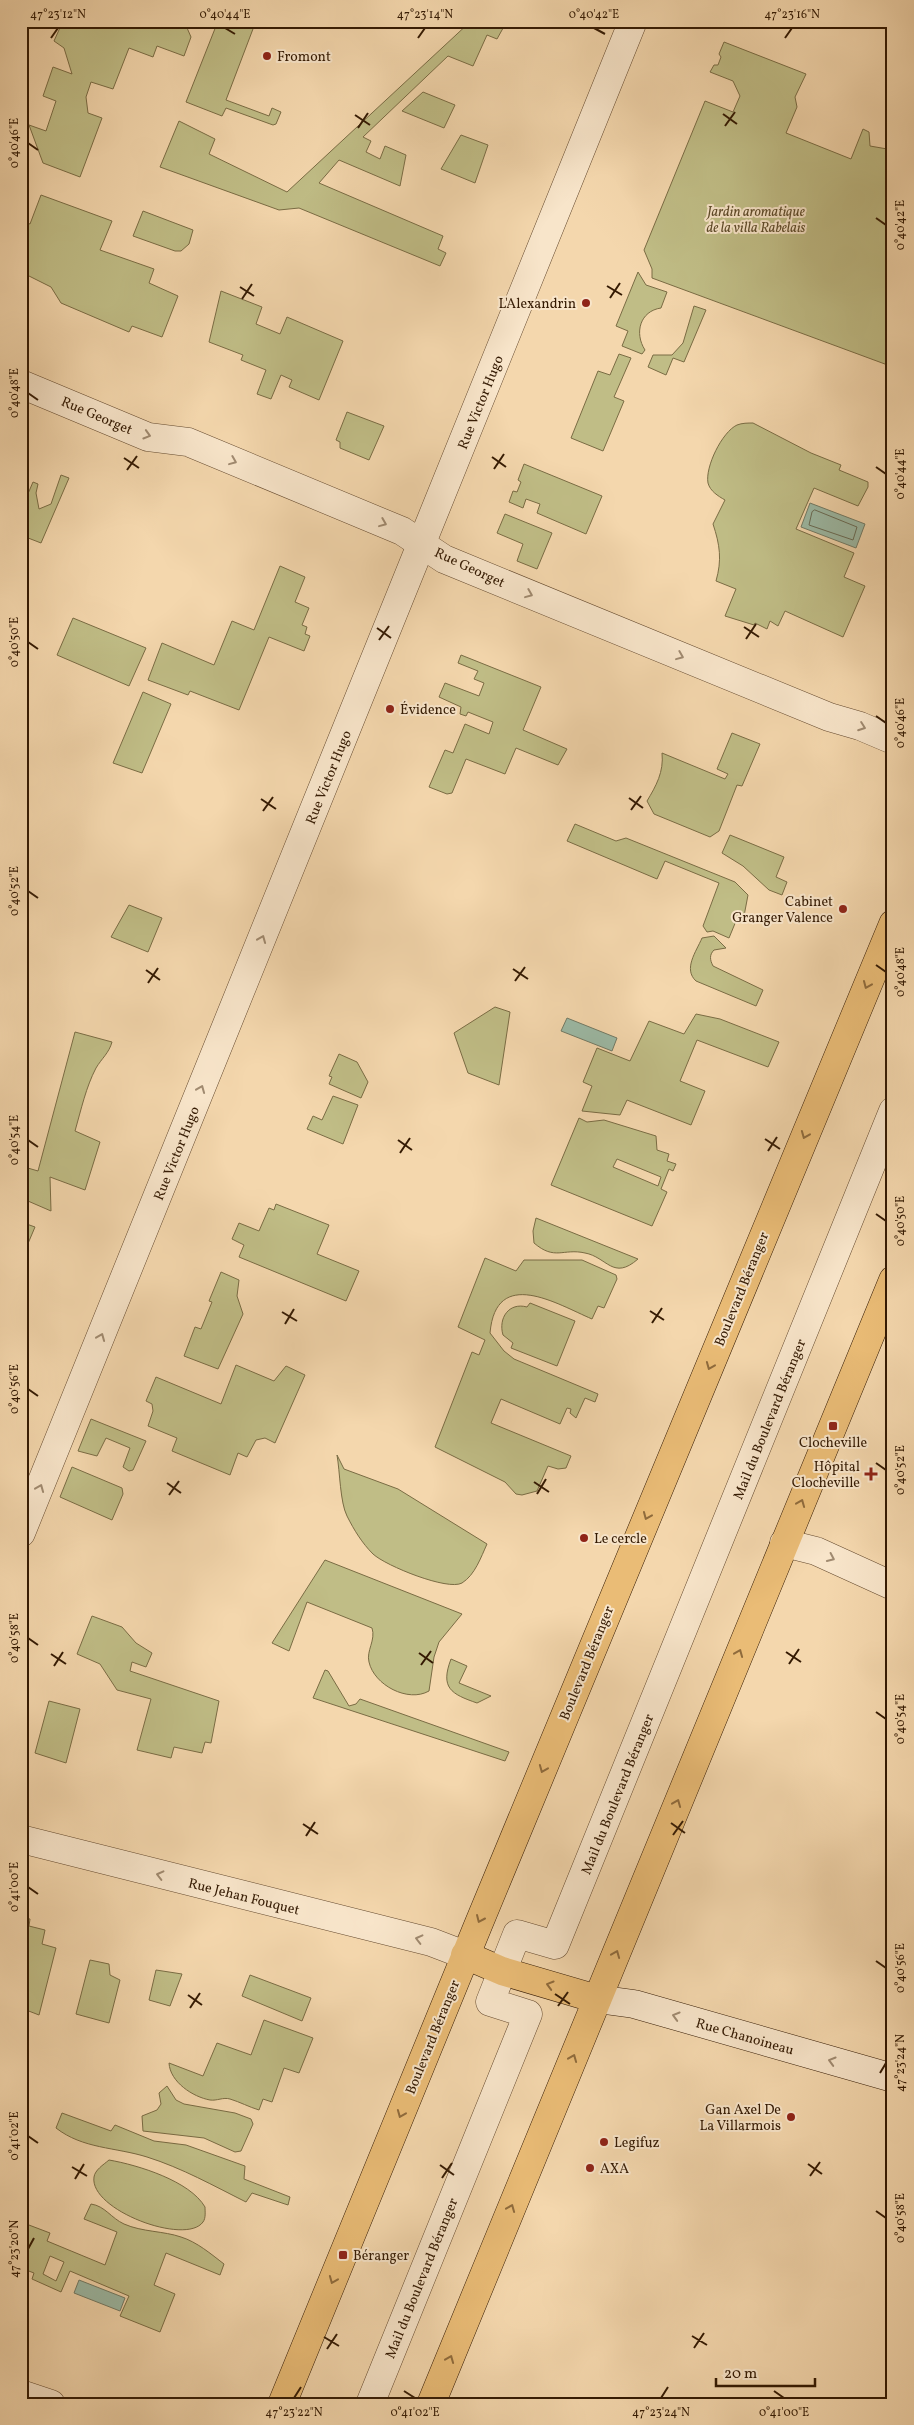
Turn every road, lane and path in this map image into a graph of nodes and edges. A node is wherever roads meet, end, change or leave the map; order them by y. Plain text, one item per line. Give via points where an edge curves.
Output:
1 (634, 21) edge
2 (21, 384) edge
3 (422, 544) junction
4 (893, 740) edge
5 (893, 924) edge
6 (893, 1112) edge
7 (893, 1280) edge
8 (21, 1533) edge
9 (784, 1543) junction
10 (893, 1586) edge
11 (21, 1840) edge
12 (465, 1955) junction
13 (502, 1971) junction
14 (597, 1999) junction
15 (893, 2078) edge
16 (21, 2394) edge
17 (51, 2404) edge
18 (282, 2404) edge
19 (370, 2404) edge
20 (431, 2404) edge

1 - 3 street, Rue Victor Hugo
2 -> 3 street, Rue Georget via 148,437 188,442 402,531
3 -> 4 street, Rue Georget via 453,563 829,717
8 -> 3 street, Rue Victor Hugo
5 -> 12 main road, Boulevard Béranger
6 - 13 street, Mail du Boulevard Béranger via 555,1945 517,1934
9 -> 7 main road
9 -> 10 street via 816,1551
14 -> 9 main road
12 -> 11 street, Rue Jehan Fouquet via 431,1942
12 - 13 main road
12 -> 18 main road, Boulevard Béranger
14 -> 13 main road
13 - 19 street, Mail du Boulevard Béranger via 490,2002 528,2014
15 -> 14 street, Rue Chanoineau via 634,2004
20 -> 14 main road
16 - 17 street

